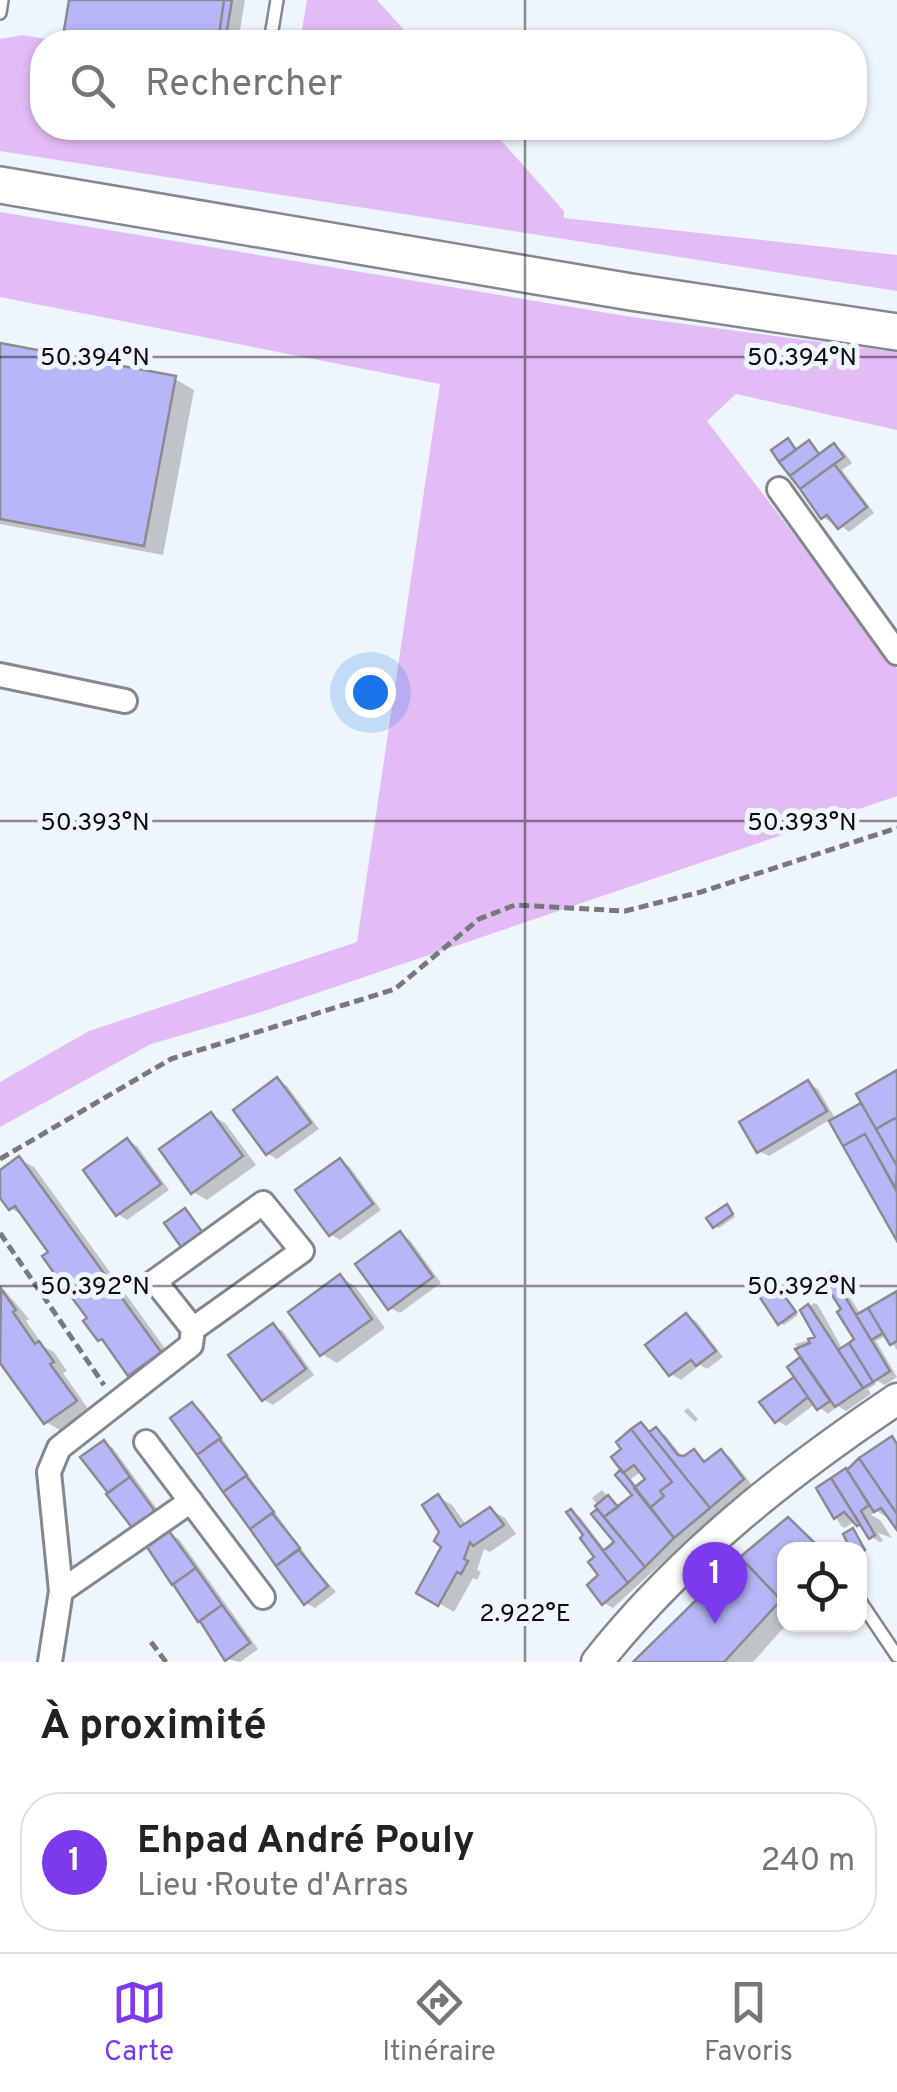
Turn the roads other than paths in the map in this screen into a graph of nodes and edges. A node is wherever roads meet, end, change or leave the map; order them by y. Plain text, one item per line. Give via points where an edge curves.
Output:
1 (2, 0) edge
2 (277, 0) edge
3 (0, 13) edge
4 (272, 30) edge
5 (0, 185) edge
6 (897, 332) edge
7 (779, 488) dead end
8 (897, 653) edge
9 (0, 676) edge
10 (125, 701) dead end
11 (193, 1329) junction
12 (897, 1400) edge
13 (146, 1442) dead end
14 (191, 1502) junction
15 (61, 1591) junction
16 (263, 1597) dead end
17 (867, 1612) edge
18 (897, 1656) edge
19 (50, 1662) edge
20 (597, 1662) edge

1 - 3 lane
2 - 4 lane
5 - 6 main road
7 - 8 street
9 - 10 street
11 - 11 street via 302,1251 263,1203 155,1281
11 - 15 street via 190,1346 59,1448 49,1472
12 - 20 main road via 722,1528 638,1610
13 - 14 street
14 - 15 street
14 - 16 street
15 - 19 street
17 - 18 lane

